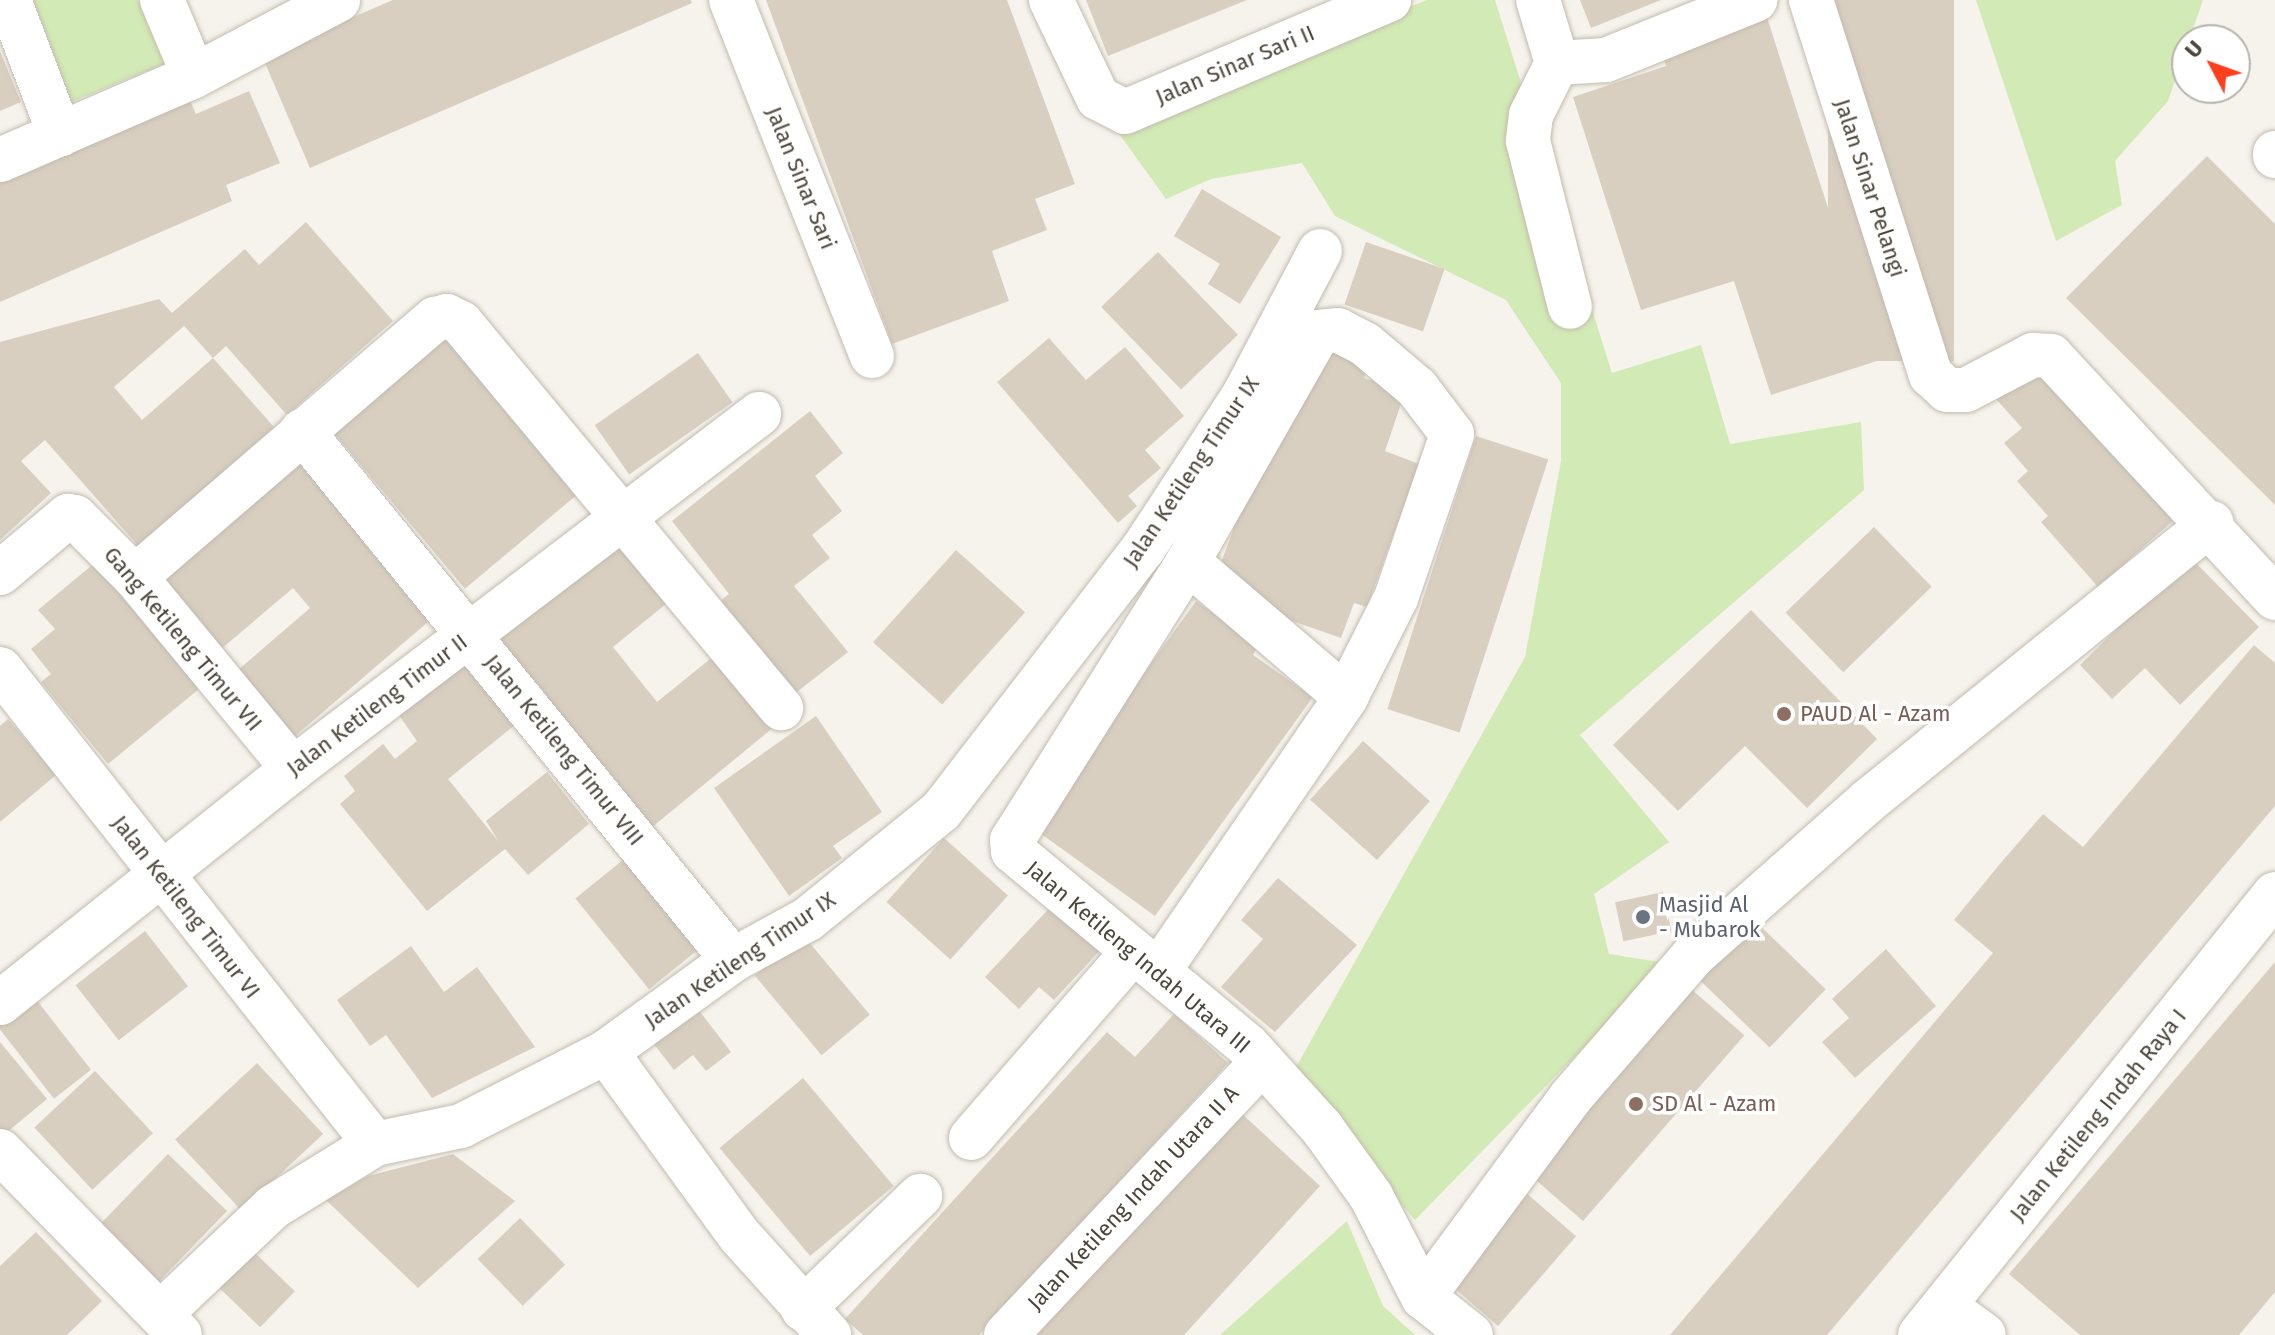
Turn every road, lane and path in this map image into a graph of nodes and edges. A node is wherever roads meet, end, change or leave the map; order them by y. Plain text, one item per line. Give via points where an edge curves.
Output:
1 (9, 0) edge
2 (162, 0) edge
3 (338, 0) edge
4 (731, 0) edge
5 (1051, 0) edge
6 (1389, 0) edge
7 (1538, 0) edge
8 (1755, 0) edge
9 (1811, 0) edge
10 (1557, 63) junction
11 (194, 76) junction
12 (60, 135) junction
13 (0, 160) edge
14 (1320, 251) dead end
15 (1570, 307) dead end
16 (872, 356) dead end
17 (759, 414) dead end
18 (302, 431) junction
19 (624, 518) junction
20 (2211, 523) junction
21 (1188, 562) junction
22 (0, 573) edge
23 (135, 577) junction
24 (2275, 598) edge
25 (470, 634) junction
26 (0, 669) edge
27 (1346, 697) junction
28 (781, 708) dead end
29 (293, 769) junction
30 (160, 875) junction
31 (2275, 894) edge
32 (733, 960) junction
33 (1146, 962) junction
34 (0, 1003) edge
35 (606, 1052) junction
36 (1262, 1062) junction
37 (971, 1138) dead end
38 (375, 1144) junction
39 (0, 1151) edge
40 (920, 1196) dead end
41 (1423, 1297) junction
42 (1932, 1321) edge
43 (816, 1322) edge
44 (170, 1325) edge
45 (1006, 1335) edge
46 (1471, 1335) edge
47 (1984, 1335) edge

1 - 12 street
2 - 11 street
3 - 11 street
4 - 16 street, Jalan Sinar Sari
5 - 6 street, Jalan Sinar Sari II via 1098,98 1125,112
7 - 10 street
8 - 10 street via 1606,60
9 - 20 street, Jalan Sinar Pelangi via 1931,375 1947,390 1966,390 2033,355 2051,356
10 - 15 street via 1531,115 1528,141
11 - 12 street
12 - 13 street
14 - 32 street, Jalan Ketileng Timur IX via 1243,397 1143,549 941,811 808,919
17 - 19 street, Jalan Ketileng Timur II
18 - 19 street via 435,319 447,316 461,323
18 - 23 street
18 - 25 street, Jalan Ketileng Timur VIII
19 - 25 street, Jalan Ketileng Timur II
19 - 28 street
20 - 24 street
20 - 41 street via 1868,801 1694,955 1570,1098
21 - 27 street
21 - 27 street via 1319,332 1338,330 1365,344 1407,379 1452,434 1396,598
21 - 33 street, Jalan Ketileng Indah Utara III via 1012,840 1013,851
22 - 23 street, Gang Ketileng Timur VII via 68,516
23 - 29 street, Gang Ketileng Timur VII
25 - 29 street, Jalan Ketileng Timur II
25 - 32 street, Jalan Ketileng Timur VIII
26 - 30 street, Jalan Ketileng Timur VI
27 - 33 street
29 - 30 street, Jalan Ketileng Timur II
30 - 34 street, Jalan Ketileng Timur II
30 - 38 street, Jalan Ketileng Timur VI
31 - 42 street, Jalan Ketileng Indah Raya I
32 - 35 street, Jalan Ketileng Timur IX
33 - 36 street, Jalan Ketileng Indah Utara III
33 - 37 street
35 - 38 street, Jalan Ketileng Timur IX via 461,1126
35 - 43 street via 739,1235
36 - 41 street, Jalan Ketileng Indah Utara III via 1322,1128 1371,1196
36 - 45 street, Jalan Ketileng Indah Utara II A
38 - 44 street, Jalan Ketileng Timur IX via 273,1207
39 - 44 street
40 - 43 street
41 - 46 street, Jalan Ketileng Indah Utara III
42 - 47 street

